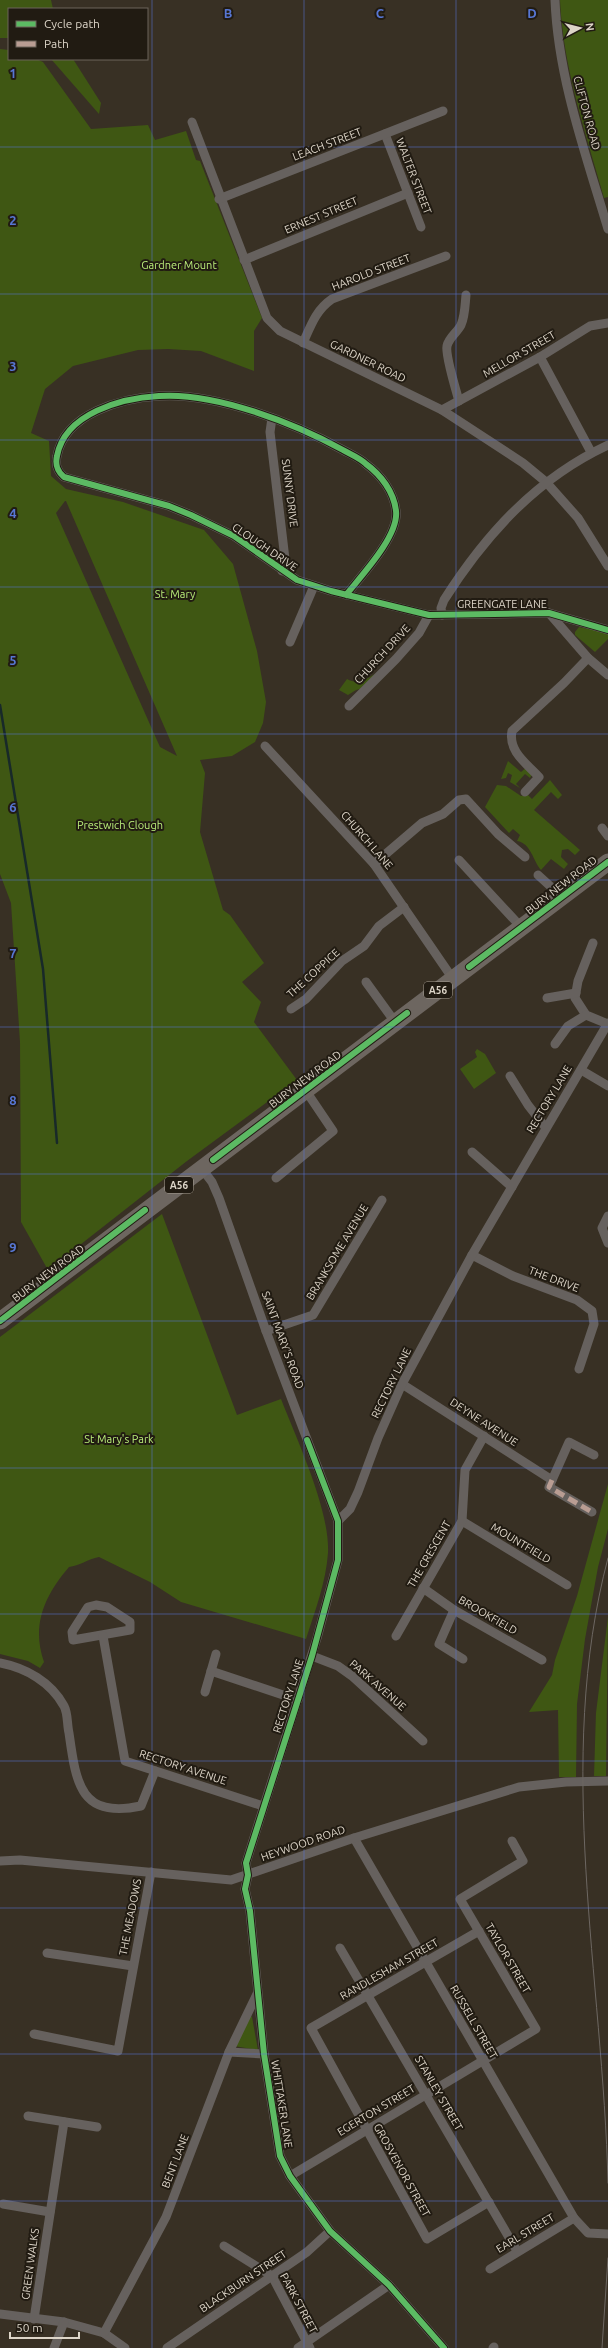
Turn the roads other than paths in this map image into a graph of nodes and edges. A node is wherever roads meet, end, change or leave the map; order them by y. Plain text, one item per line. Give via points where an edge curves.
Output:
1 (555, 0) edge
2 (443, 111) dead end
3 (192, 122) dead end
4 (385, 134) junction
5 (408, 193) junction
6 (219, 198) junction
7 (421, 227) dead end
8 (608, 229) edge
9 (446, 256) dead end
10 (244, 260) junction
11 (466, 295) dead end
12 (608, 323) edge
13 (304, 343) junction
14 (540, 357) junction
15 (459, 401) junction
16 (442, 410) junction
17 (272, 418) junction
18 (608, 444) edge
19 (591, 452) junction
20 (546, 482) junction
21 (608, 566) edge
22 (282, 571) junction
23 (314, 586) junction
24 (346, 595) junction
25 (549, 613) junction
26 (429, 615) junction
27 (442, 615) junction
28 (608, 630) edge
29 (290, 642) dead end
30 (588, 658) junction
31 (608, 675) edge
32 (349, 706) dead end
33 (265, 746) dead end
34 (525, 792) dead end
35 (602, 828) dead end
36 (608, 836) edge
37 (525, 857) dead end
38 (460, 860) dead end
39 (608, 862) edge
40 (374, 864) junction
41 (538, 874) dead end
42 (561, 896) junction
43 (404, 907) junction
44 (522, 928) junction
45 (594, 943) dead end
46 (453, 979) junction
47 (366, 982) dead end
48 (576, 994) junction
49 (547, 998) dead end
50 (291, 1009) dead end
51 (586, 1015) junction
52 (395, 1022) junction
53 (608, 1023) edge
54 (555, 1044) dead end
55 (581, 1070) junction
56 (510, 1076) dead end
57 (608, 1086) edge
58 (306, 1092) junction
59 (546, 1128) junction
60 (472, 1152) dead end
61 (202, 1169) junction
62 (276, 1178) dead end
63 (512, 1187) junction
64 (382, 1200) dead end
65 (608, 1216) edge
66 (608, 1243) edge
67 (472, 1255) junction
68 (1, 1317) edge
69 (266, 1331) junction
70 (579, 1369) dead end
71 (402, 1384) junction
72 (484, 1436) junction
73 (594, 1455) dead end
74 (552, 1480) junction
75 (592, 1512) dead end
76 (338, 1521) junction
77 (462, 1522) junction
78 (567, 1585) dead end
79 (423, 1588) junction
80 (454, 1610) junction
81 (103, 1636) junction
82 (396, 1636) dead end
83 (216, 1654) dead end
84 (312, 1656) junction
85 (463, 1659) dead end
86 (542, 1660) dead end
87 (0, 1663) edge
88 (211, 1671) junction
89 (205, 1692) dead end
90 (298, 1700) junction
91 (423, 1741) dead end
92 (155, 1770) junction
93 (608, 1781) edge
94 (263, 1806) junction
95 (354, 1838) junction
96 (512, 1840) dead end
97 (0, 1861) edge
98 (151, 1872) junction
99 (248, 1875) junction
100 (479, 1931) junction
101 (340, 1948) dead end
102 (47, 1953) dead end
103 (425, 1962) junction
104 (132, 1966) junction
105 (258, 1992) junction
106 (368, 1996) junction
107 (310, 2028) joint
108 (536, 2029) joint
109 (34, 2034) dead end
110 (229, 2052) junction
111 (264, 2054) junction
112 (482, 2060) junction
113 (425, 2094) junction
114 (28, 2116) dead end
115 (64, 2122) junction
116 (97, 2127) dead end
117 (366, 2129) junction
118 (290, 2176) junction
119 (489, 2202) junction
120 (3, 2204) dead end
121 (50, 2212) junction
122 (574, 2218) junction
123 (330, 2231) junction
124 (604, 2234) edge
125 (224, 2246) dead end
126 (518, 2251) junction
127 (490, 2269) dead end
128 (272, 2276) junction
129 (388, 2285) junction
130 (0, 2314) edge
131 (34, 2319) junction
132 (64, 2322) junction
133 (104, 2333) junction
134 (308, 2345) edge
135 (54, 2348) edge
136 (125, 2348) edge
137 (167, 2348) edge
138 (298, 2348) edge
139 (444, 2348) edge

1 - 8 street, CLIFTON ROAD via 556,31 565,77
2 - 4 street, LEACH STREET
3 - 6 street, GARDNER ROAD
4 - 5 street, WALTER STREET
4 - 6 street, LEACH STREET
5 - 7 street, WALTER STREET
5 - 10 street, ERNEST STREET
6 - 10 street, GARDNER ROAD
9 - 13 street, HAROLD STREET via 332,299 313,318
10 - 13 street, GARDNER ROAD via 267,318 280,331
11 - 15 street via 464,318 447,346 447,358
12 - 14 street, MELLOR STREET via 590,326
13 - 16 street, GARDNER ROAD
14 - 15 street, MELLOR STREET
14 - 19 street
15 - 16 street, MELLOR STREET
16 - 20 street, GARDNER ROAD
17 - 22 street, SUNNY DRIVE via 270,432 285,559
17 - 22 street, CLOUGH DRIVE via 192,397 159,396 127,401 93,412 74,425 56,460 58,472 72,480 169,506 191,515 234,536
17 - 24 street via 314,436 365,463 392,494 397,512 391,535
18 - 19 street
19 - 20 street
20 - 21 street, GARDNER ROAD via 578,518
20 - 27 street via 499,524 444,600
22 - 23 street, CLOUGH DRIVE
23 - 24 street, CLOUGH DRIVE
23 - 29 street
24 - 26 street, CLOUGH DRIVE
25 - 27 street, GREENGATE LANE
25 - 28 street, GREENGATE LANE
25 - 30 street
26 - 27 street, CLOUGH DRIVE
26 - 32 street, CHURCH DRIVE via 419,633
30 - 31 street
30 - 34 street via 512,731 510,741 514,751 539,777
33 - 40 street, CHURCH LANE
35 - 36 street
37 - 40 street via 498,834 466,799 459,800 443,814 422,823
38 - 44 street
39 - 42 highway, BURY NEW ROAD / A56
40 - 43 street, CHURCH LANE
41 - 42 street
42 - 44 highway, BURY NEW ROAD / A56
43 - 46 street, CHURCH LANE
43 - 50 street, THE COPPICE via 379,926 364,946 342,961 306,999
44 - 46 highway, BURY NEW ROAD / A56
45 - 48 street via 578,981
46 - 52 highway, BURY NEW ROAD / A56
47 - 52 street
48 - 49 street
48 - 51 street via 575,998
51 - 53 street
51 - 54 street via 568,1026
52 - 58 highway, BURY NEW ROAD / A56
53 - 55 street, RECTORY LANE
55 - 57 street
55 - 59 street, RECTORY LANE
56 - 59 street
58 - 61 highway, BURY NEW ROAD / A56
58 - 62 street via 333,1131
59 - 63 street, RECTORY LANE
60 - 63 street
61 - 68 highway, BURY NEW ROAD / A56
61 - 69 street, SAINT MARY'S ROAD via 212,1182 219,1198
63 - 67 street, RECTORY LANE
64 - 69 street, BRANKSOME AVENUE via 313,1315
65 - 66 street via 602,1228
67 - 70 street, THE DRIVE via 513,1276 577,1300 592,1311 594,1324
67 - 71 street, RECTORY LANE
69 - 76 street, SAINT MARY'S ROAD
71 - 72 street, DEYNE AVENUE
71 - 76 street, RECTORY LANE via 358,1492 350,1509
72 - 74 street, DEYNE AVENUE
72 - 77 street, THE CRESCENT via 465,1470
73 - 74 street via 568,1442
74 - 75 street via 550,1487
76 - 84 street, RECTORY LANE via 338,1560
77 - 78 street, MOUNTFIELD
77 - 79 street, THE CRESCENT
79 - 80 street, BROOKFIELD
79 - 82 street, THE CRESCENT
80 - 85 street via 439,1644
80 - 86 street, BROOKFIELD
81 - 81 street via 73,1640 72,1632 88,1607 107,1607 130,1622 130,1630
81 - 92 street, RECTORY AVENUE via 125,1760
83 - 88 street
84 - 90 street, RECTORY LANE
84 - 91 street, PARK AVENUE via 338,1666 352,1676
87 - 92 street via 15,1666 36,1676 53,1691 64,1707 74,1765 82,1791 95,1804 121,1810 141,1806
88 - 89 street
88 - 90 street
90 - 94 street, RECTORY LANE
92 - 94 street, RECTORY AVENUE
93 - 95 street, HEYWOOD ROAD via 518,1787
94 - 99 street, RECTORY LANE via 246,1863
95 - 99 street, HEYWOOD ROAD
95 - 103 street, RUSSELL STREET
96 - 100 street, TAYLOR STREET via 523,1861 460,1899
97 - 98 street, HEYWOOD ROAD via 20,1860
98 - 99 street, HEYWOOD ROAD via 224,1881
98 - 104 street, THE MEADOWS
99 - 105 street, WHITTAKER LANE via 245,1889 250,1911
100 - 103 street, RANDLESHAM STREET
100 - 108 street, TAYLOR STREET
101 - 106 street, STANLEY STREET
102 - 104 street, THE MEADOWS
103 - 106 street, RANDLESHAM STREET
103 - 112 street, RUSSELL STREET
104 - 109 street, THE MEADOWS via 118,2051
105 - 110 street, BENT LANE
105 - 111 street, WHITTAKER LANE
106 - 107 street, RANDLESHAM STREET
106 - 113 street, STANLEY STREET
107 - 117 street, GROSVENOR STREET
108 - 112 street, EGERTON STREET
110 - 111 street
110 - 133 street, BENT LANE via 166,2217
111 - 118 street, WHITTAKER LANE via 280,2156
112 - 113 street, EGERTON STREET
112 - 122 street, RUSSELL STREET
113 - 117 street, EGERTON STREET
113 - 119 street, STANLEY STREET
114 - 115 street
115 - 116 street
115 - 121 street, GREEN WALKS
117 - 118 street, EGERTON STREET
117 - 119 street, GROSVENOR STREET via 427,2239
118 - 123 street, WHITTAKER LANE
119 - 126 street, STANLEY STREET
120 - 121 street
121 - 131 street, GREEN WALKS
122 - 124 street, RUSSELL STREET via 588,2233
122 - 126 street, EARL STREET
123 - 128 street, BLACKBURN STREET via 307,2252
123 - 129 street, WHITTAKER LANE
125 - 128 street, PARK STREET
126 - 127 street, EARL STREET
128 - 134 street, PARK STREET
128 - 137 street, BLACKBURN STREET
129 - 134 street
129 - 139 street, WHITTAKER LANE
130 - 131 street
131 - 132 street
132 - 133 street
132 - 135 street
133 - 136 street
134 - 138 street

